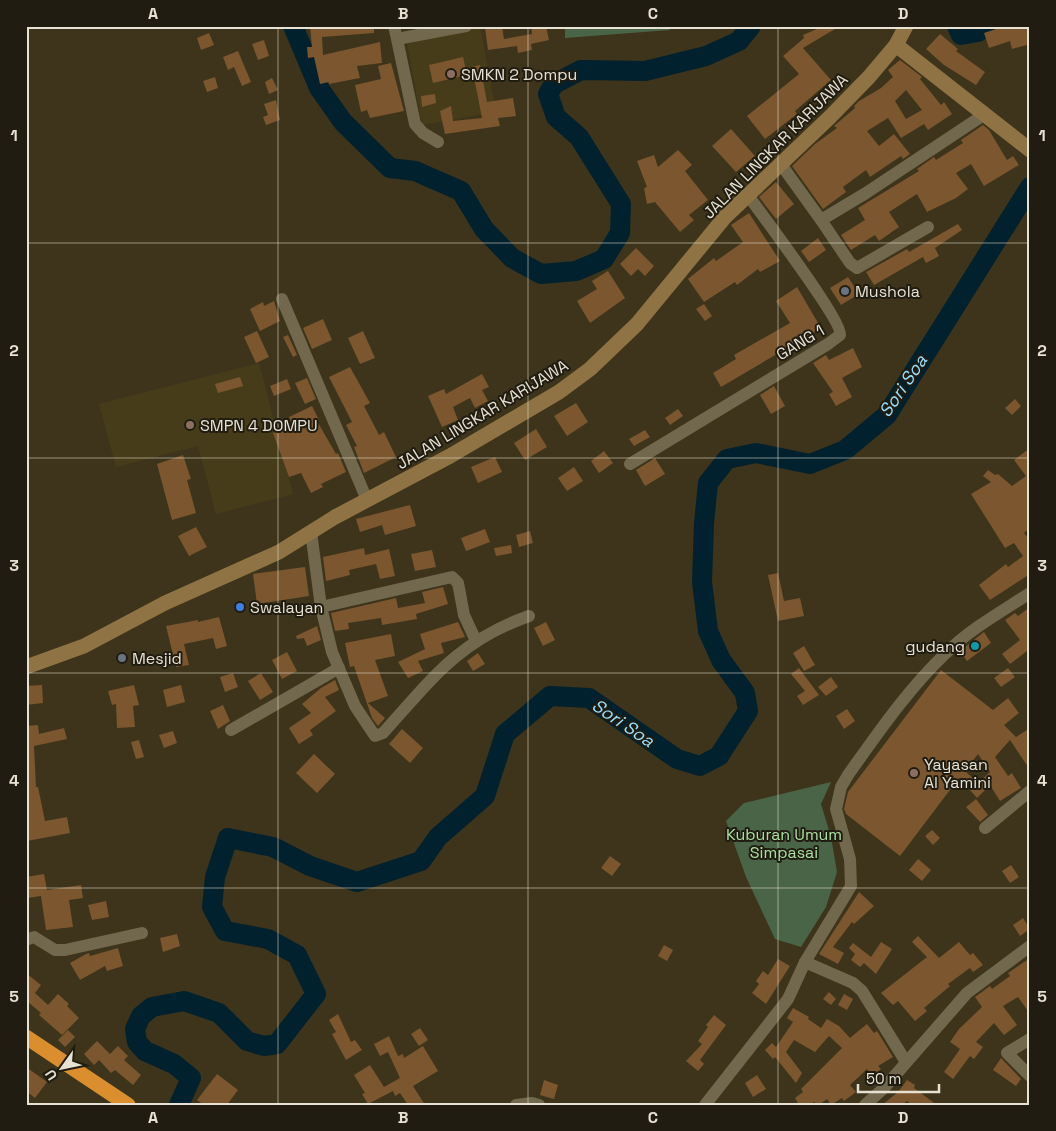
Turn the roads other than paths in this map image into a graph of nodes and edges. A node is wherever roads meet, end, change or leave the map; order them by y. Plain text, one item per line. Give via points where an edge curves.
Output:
1 (466, 26) edge
2 (906, 26) edge
3 (396, 32) edge
4 (896, 45) junction
5 (985, 114) junction
6 (438, 142) dead end
7 (1029, 150) edge
8 (780, 163) junction
9 (747, 194) junction
10 (821, 220) junction
11 (928, 227) dead end
12 (282, 299) dead end
13 (630, 464) dead end
14 (367, 500) junction
15 (311, 532) junction
16 (1030, 593) edge
17 (321, 607) junction
18 (529, 616) dead end
19 (476, 641) junction
20 (26, 666) edge
21 (339, 668) junction
22 (231, 730) dead end
23 (1030, 791) edge
24 (985, 828) dead end
25 (142, 933) dead end
26 (26, 940) edge
27 (1030, 946) edge
28 (805, 962) junction
29 (26, 1037) edge
30 (1030, 1038) edge
31 (906, 1062) junction
32 (1030, 1076) edge
33 (128, 1105) edge
34 (516, 1105) edge
35 (539, 1105) edge
36 (705, 1105) edge
37 (865, 1105) edge

1 - 3 street
2 - 4 main road, JALAN LINGKAR KARIJAWA
3 - 6 street via 415,124
4 - 5 main road
4 - 8 main road, JALAN LINGKAR KARIJAWA via 830,117
5 - 7 main road
5 - 10 street via 866,194
8 - 9 main road, JALAN LINGKAR KARIJAWA
8 - 10 street
9 - 13 street, GANG 1 via 823,301 840,328 840,335
9 - 14 main road, JALAN LINGKAR KARIJAWA via 637,324 590,369 559,392 458,452
10 - 11 street via 850,263 857,268
12 - 14 street
14 - 15 main road, JALAN LINGKAR KARIJAWA
15 - 17 street
15 - 20 main road, JALAN LINGKAR KARIJAWA via 279,552 165,603 84,646
16 - 28 street via 945,653 910,692 840,787 836,809 850,860 851,886
17 - 19 street via 452,577 458,583 464,615
17 - 21 street
18 - 19 street via 500,626
19 - 21 street via 442,668 379,736 372,733 360,715
21 - 22 street
23 - 24 street
25 - 26 street via 59,950 33,936
27 - 31 street via 967,993
28 - 31 street via 862,991
28 - 36 street via 788,999
29 - 33 highway
30 - 32 street via 1007,1053
31 - 37 street
34 - 35 street

